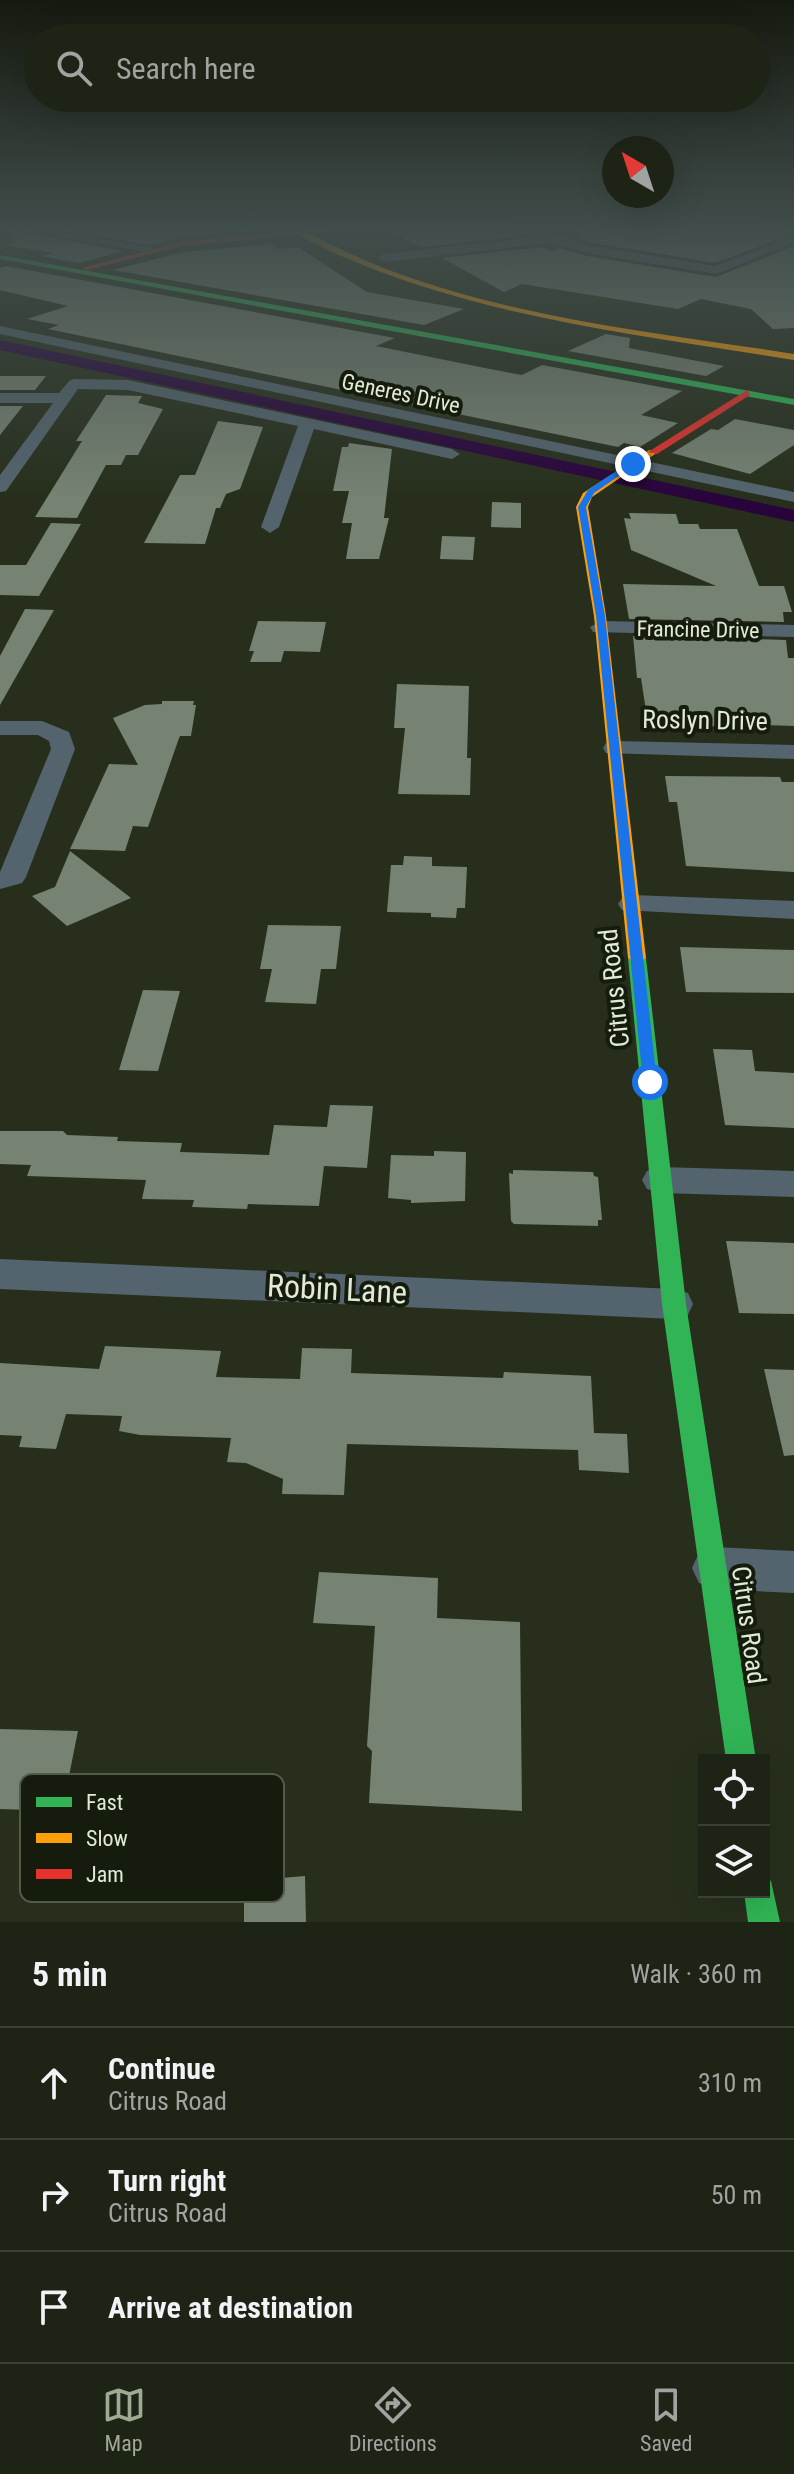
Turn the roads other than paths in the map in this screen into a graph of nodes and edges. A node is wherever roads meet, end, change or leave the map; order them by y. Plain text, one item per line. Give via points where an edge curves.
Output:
1 (339, 319) edge
2 (514, 319) edge
3 (571, 319) edge
4 (661, 319) edge
5 (0, 330) edge
6 (794, 340) edge
7 (462, 341) junction
8 (791, 354) edge
9 (69, 391) junction
10 (747, 393) junction
11 (0, 398) edge
12 (794, 402) edge
13 (307, 425) junction
14 (0, 451) edge
15 (27, 451) junction
16 (452, 454) dead end
17 (631, 465) junction
18 (0, 487) edge
19 (794, 497) edge
20 (270, 527) dead end
21 (601, 627) junction
22 (794, 631) edge
23 (0, 728) edge
24 (615, 748) junction
25 (794, 752) edge
26 (0, 881) edge
27 (632, 904) junction
28 (794, 910) edge
29 (660, 1180) junction
30 (794, 1184) edge
31 (0, 1274) edge
32 (674, 1304) junction
33 (715, 1568) junction
34 (794, 1572) edge
35 (740, 1754) edge
36 (761, 1898) edge
37 (764, 1922) edge

1 - 7 main road
2 - 7 main road
3 - 8 main road
4 - 6 main road
5 - 17 street, Generes Drive
7 - 10 main road
9 - 11 street
9 - 13 street via 128,385
9 - 15 street
10 - 12 main road
10 - 17 main road, Citrus Road
13 - 16 street
13 - 20 street
14 - 15 street
15 - 18 street
17 - 19 street, Generes Drive
17 - 21 main road, Citrus Road via 587,495 582,507
21 - 22 street, Francine Drive
21 - 24 main road, Citrus Road
23 - 26 street via 42,728 60,737 63,749 12,877
24 - 25 street, Roslyn Drive
24 - 27 main road, Citrus Road
27 - 28 street
27 - 29 main road, Citrus Road
29 - 30 street
29 - 32 main road, Citrus Road
31 - 32 street, Robin Lane
32 - 33 main road, Citrus Road
33 - 34 street
33 - 35 main road, Citrus Road
36 - 37 main road

